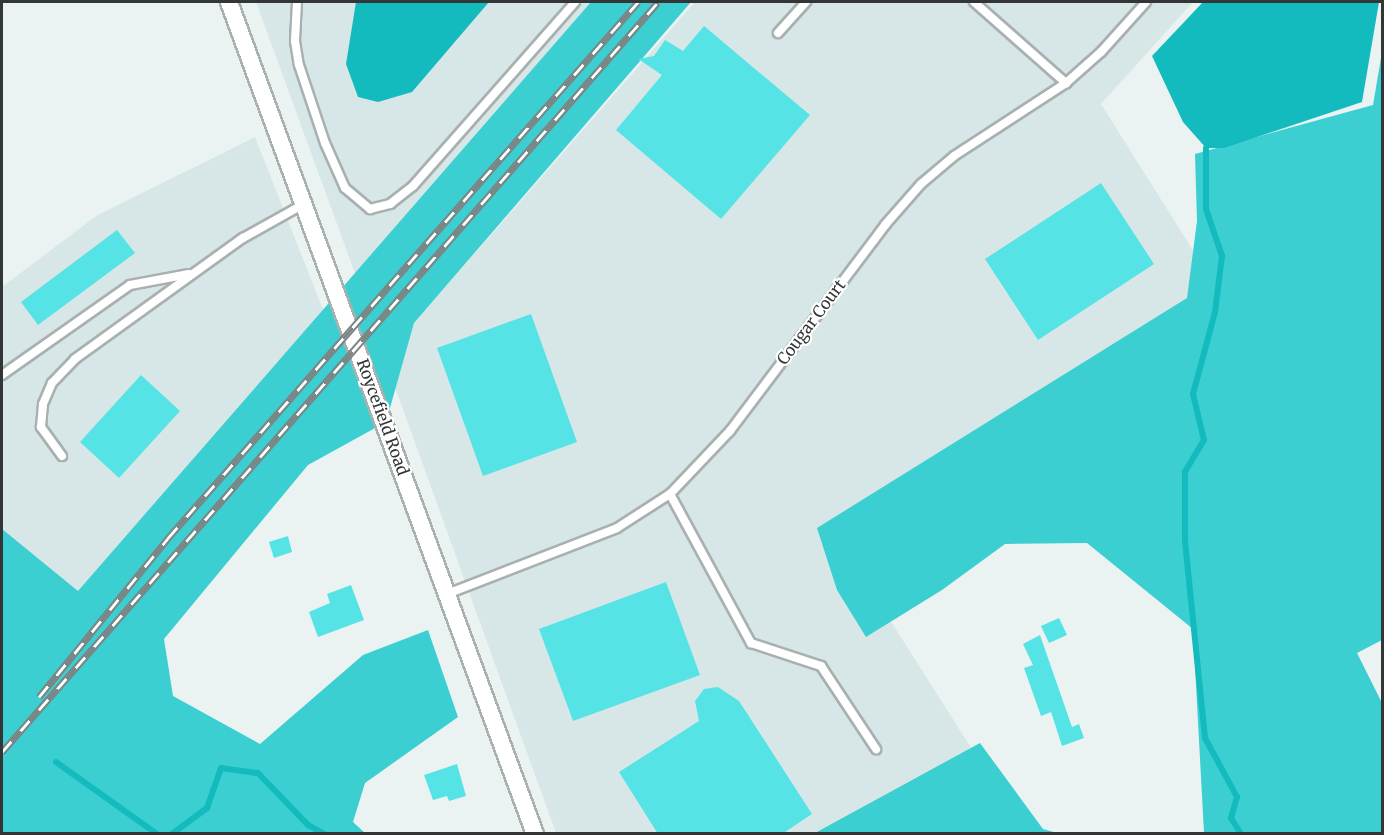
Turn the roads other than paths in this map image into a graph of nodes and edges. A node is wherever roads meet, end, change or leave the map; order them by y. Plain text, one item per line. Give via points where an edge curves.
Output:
1 (229, 2) edge
2 (297, 2) edge
3 (575, 2) edge
4 (806, 2) edge
5 (975, 2) edge
6 (1146, 2) edge
7 (778, 33) dead end
8 (1066, 83) junction
9 (302, 205) junction
10 (192, 274) junction
11 (2, 375) edge
12 (62, 456) dead end
13 (670, 494) junction
14 (447, 594) junction
15 (876, 749) dead end
16 (535, 834) edge

1 - 9 street, Roycefield Road
2 - 3 lane via 300,64 325,143 345,188 370,209 390,204 413,186
4 - 7 lane
5 - 8 lane
6 - 8 lane, Cougar Court via 1101,52
8 - 13 lane, Cougar Court via 954,156 921,184 885,225 730,431
9 - 10 lane via 243,238
9 - 14 street, Roycefield Road
10 - 11 lane via 130,285
10 - 12 lane via 75,359 52,383 43,404 41,427
13 - 14 lane, Cougar Court via 617,528
13 - 15 lane via 751,643 821,666
14 - 16 street, Roycefield Road

